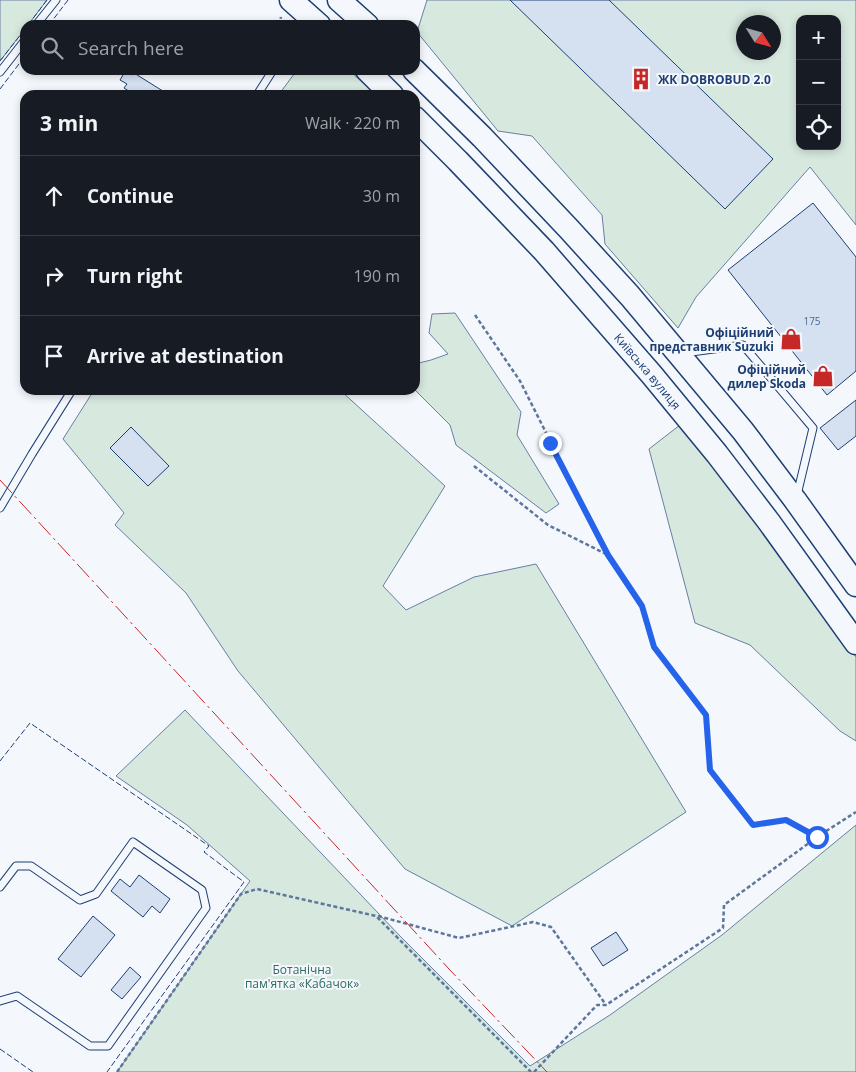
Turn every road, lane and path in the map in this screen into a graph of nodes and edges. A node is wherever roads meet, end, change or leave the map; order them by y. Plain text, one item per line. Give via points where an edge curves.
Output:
1 (56, 0) edge
2 (291, 0) edge
3 (339, 0) edge
4 (40, 20) edge
5 (309, 20) edge
6 (361, 20) edge
7 (20, 46) edge
8 (0, 72) edge
9 (270, 75) edge
10 (372, 75) edge
11 (414, 75) edge
12 (419, 75) edge
13 (260, 90) edge
14 (387, 90) edge
15 (403, 90) edge
16 (420, 123) edge
17 (569, 229) junction
18 (544, 251) junction
19 (475, 315) dead end
20 (678, 353) junction
21 (69, 395) edge
22 (474, 466) dead end
23 (795, 500) junction
24 (0, 508) edge
25 (608, 555) junction
26 (856, 585) edge
27 (856, 643) edge
28 (856, 812) edge
29 (817, 837) junction
30 (0, 887) edge
31 (376, 916) junction
32 (0, 1001) edge
33 (606, 1005) junction
34 (116, 1072) edge
35 (532, 1072) edge

1 - 4 lane
2 - 5 main road
3 - 6 main road
7 - 8 lane
9 - 13 lane
10 - 14 main road
11 - 15 main road
12 - 17 main road
16 - 18 main road, Київська вулиця
17 - 18 main road
17 - 20 main road
18 - 27 main road, Київська вулиця via 717,454
19 - 25 path via 520,381
20 - 23 main road
20 - 23 lane via 743,345 812,428
21 - 24 lane
22 - 25 path via 548,525
23 - 26 main road
25 - 29 path via 642,606 654,647 706,715 710,770 753,825 786,820
28 - 29 path
29 - 33 path via 724,905 723,928
30 - 32 lane via 16,866 31,866 80,900 96,894 133,842 202,890 206,908 108,1046 90,1046 17,996
31 - 33 path via 459,938 533,922 551,927
31 - 34 path via 257,889 241,894
31 - 35 path
33 - 35 path via 598,1005

